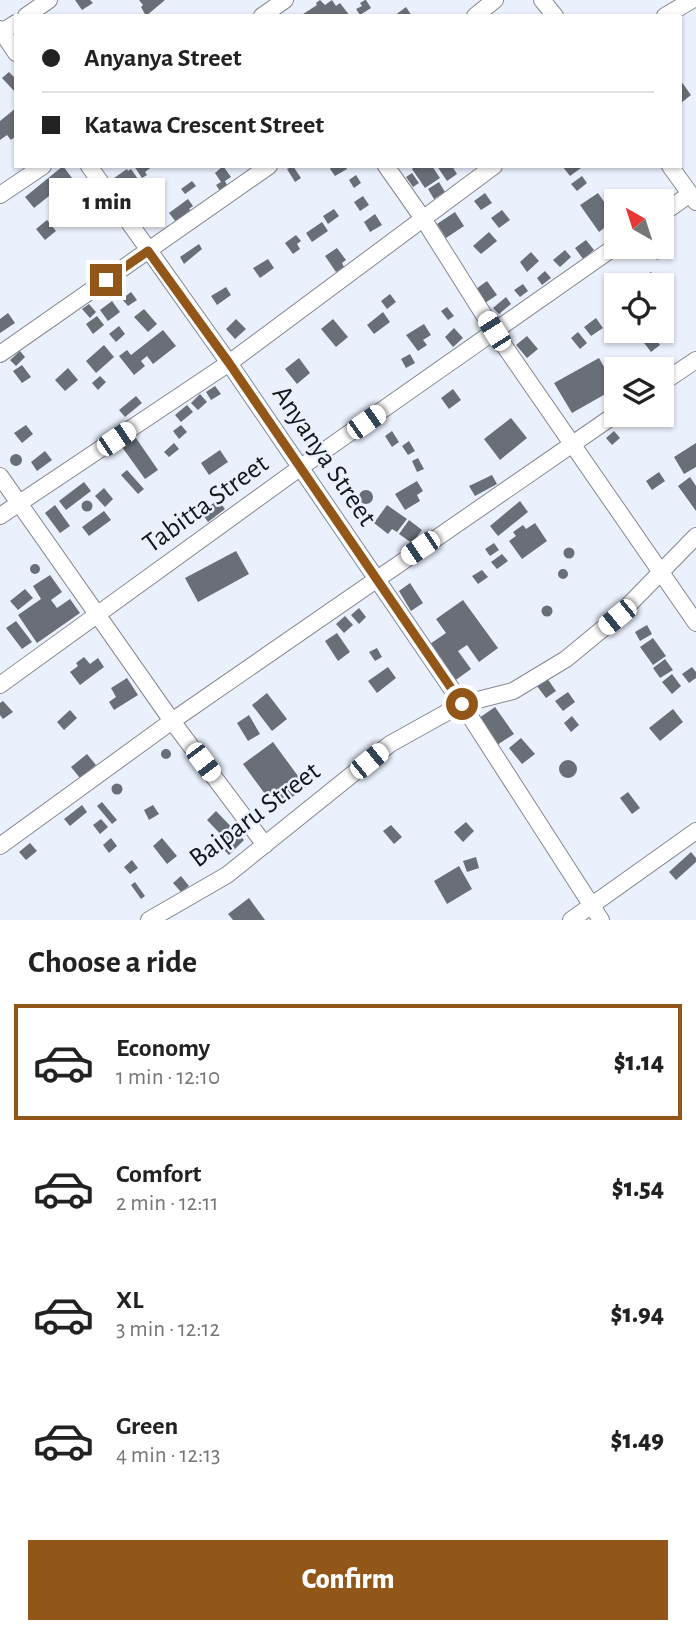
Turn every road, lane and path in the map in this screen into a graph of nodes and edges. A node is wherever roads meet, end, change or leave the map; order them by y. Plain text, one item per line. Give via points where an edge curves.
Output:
1 (49, 0) edge
2 (495, 0) edge
3 (542, 0) edge
4 (692, 0) edge
5 (29, 14) edge
6 (478, 14) edge
7 (553, 14) edge
8 (668, 14) edge
9 (5, 29) edge
10 (14, 49) edge
11 (40, 168) edge
12 (90, 168) edge
13 (267, 168) edge
14 (387, 168) edge
15 (491, 168) edge
16 (671, 168) edge
17 (0, 195) edge
18 (693, 198) edge
19 (674, 208) edge
20 (424, 220) junction
21 (148, 251) junction
22 (604, 254) edge
23 (494, 331) junction
24 (0, 354) edge
25 (696, 360) edge
26 (229, 363) junction
27 (674, 375) edge
28 (604, 422) edge
29 (573, 443) junction
30 (301, 467) junction
31 (0, 476) edge
32 (19, 503) junction
33 (0, 516) edge
34 (696, 536) edge
35 (660, 571) junction
36 (376, 578) junction
37 (98, 615) junction
38 (696, 623) edge
39 (0, 685) edge
40 (462, 704) junction
41 (172, 721) junction
42 (696, 831) edge
43 (265, 845) junction
44 (0, 846) edge
45 (591, 906) junction
46 (149, 920) edge
47 (571, 920) edge
48 (601, 920) edge

1 - 5 street
2 - 6 street
3 - 7 street
4 - 8 street
9 - 10 street
11 - 17 street
12 - 21 street, Anyanya Street
13 - 21 street
14 - 20 street
15 - 20 street
16 - 18 street
18 - 19 street
20 - 23 street
20 - 26 street
21 - 24 street
21 - 26 street, Anyanya Street
22 - 23 street, Tabitta Street
23 - 29 street
23 - 30 street, Tabitta Street
25 - 27 street
26 - 30 street, Anyanya Street
26 - 32 street
28 - 29 street
29 - 35 street
29 - 36 street
30 - 36 street, Anyanya Street
30 - 37 street, Tabitta Street
31 - 32 street
32 - 33 street
32 - 37 street
34 - 35 street, Baiparu Street
35 - 38 street
35 - 40 street, Baiparu Street via 617,617 566,659 513,691
36 - 40 street, Anyanya Street
36 - 41 street
37 - 39 street, Tabitta Street
37 - 41 street
40 - 43 street, Baiparu Street via 390,744
40 - 45 street, Anyanya Street
41 - 43 street
41 - 44 street
42 - 45 street
43 - 46 street, Baiparu Street via 227,875
45 - 47 street
45 - 48 street, Anyanya Street

